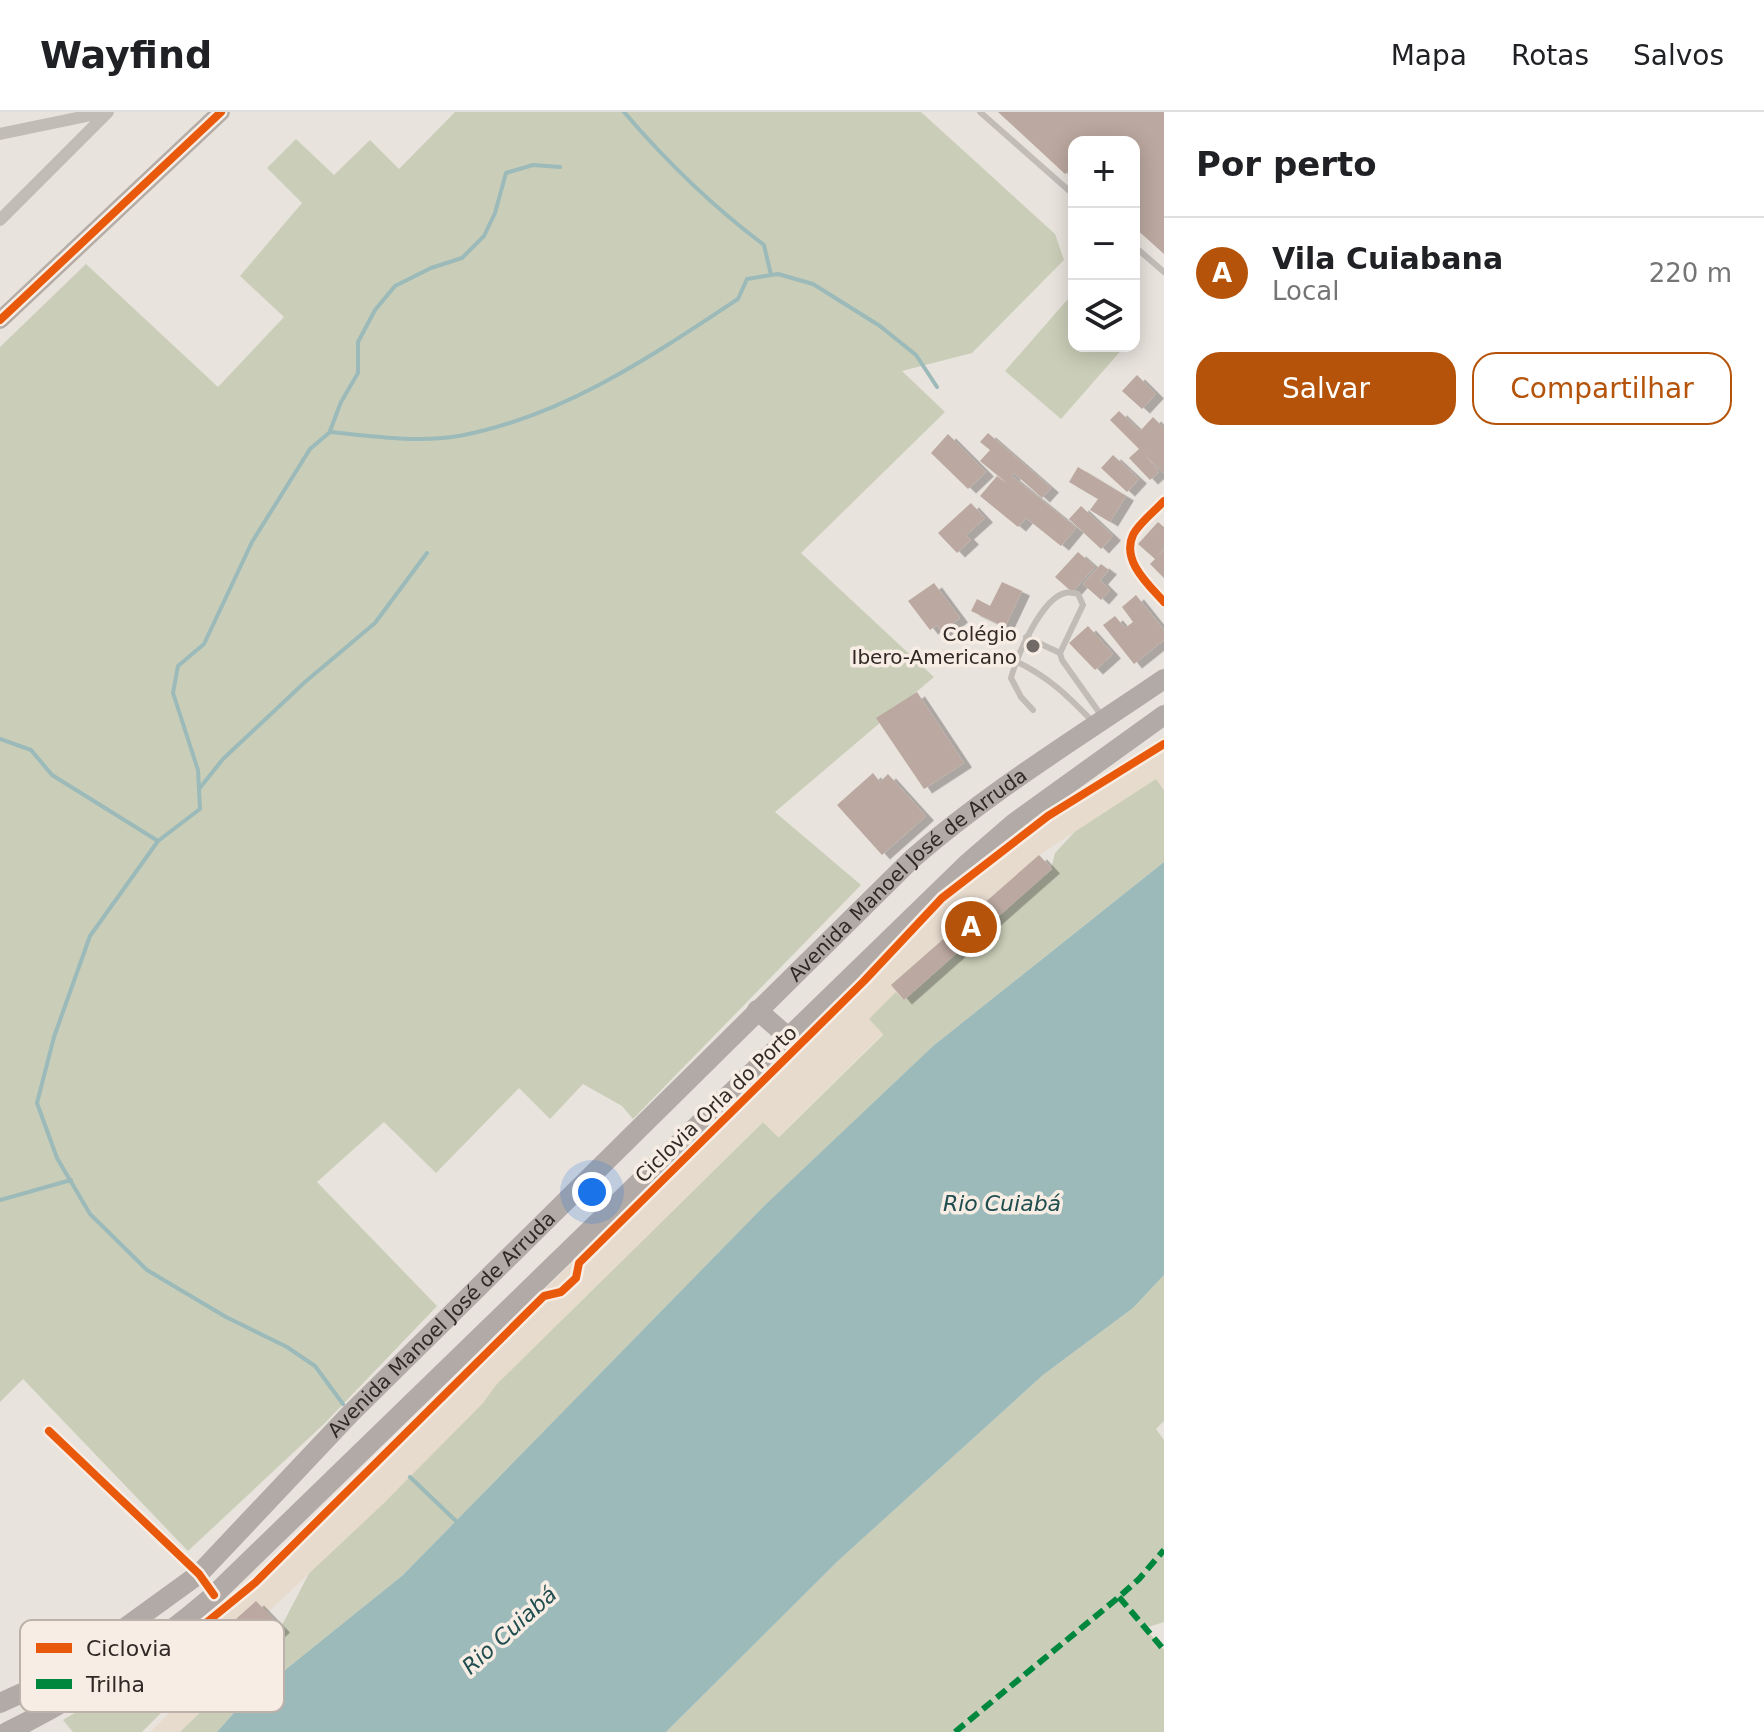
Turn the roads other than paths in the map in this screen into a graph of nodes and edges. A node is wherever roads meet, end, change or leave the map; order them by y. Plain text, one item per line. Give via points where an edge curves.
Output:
1 (107, 112) edge
2 (221, 112) edge
3 (980, 112) edge
4 (0, 134) edge
5 (1068, 190) edge
6 (0, 220) edge
7 (1140, 251) edge
8 (1164, 272) edge
9 (0, 320) edge
10 (1164, 501) edge
11 (1164, 602) edge
12 (1026, 637) junction
13 (1060, 653) junction
14 (1015, 661) junction
15 (1164, 679) edge
16 (1033, 710) dead end
17 (1164, 715) edge
18 (1100, 722) junction
19 (757, 1010) junction
20 (788, 1037) junction
21 (49, 1431) dead end
22 (199, 1574) junction
23 (214, 1595) junction
24 (136, 1620) edge
25 (185, 1620) edge
26 (20, 1694) edge
27 (0, 1703) edge
28 (48, 1712) edge
29 (7, 1732) edge

1 - 4 street
1 - 6 street
2 - 9 street
3 - 5 lane
7 - 8 lane
10 - 11 street via 1133,535 1131,554 1137,571
12 - 13 lane
12 - 13 lane via 1054,599 1066,592 1078,594 1083,605
12 - 14 lane
13 - 18 lane
14 - 16 lane via 1011,678
14 - 18 lane via 1059,686
15 - 18 main road, Avenida Manoel José de Arruda
17 - 20 main road, Avenida Manoel José de Arruda via 1014,823
18 - 19 main road, Avenida Manoel José de Arruda via 940,835
19 - 20 main road
19 - 22 main road, Avenida Manoel José de Arruda via 350,1414
20 - 23 main road, Avenida Manoel José de Arruda
21 - 22 street
22 - 23 street
22 - 24 main road, Avenida Manoel José de Arruda
23 - 25 main road, Avenida Manoel José de Arruda
26 - 27 main road, Avenida Manoel José de Arruda
28 - 29 main road, Avenida Manoel José de Arruda

